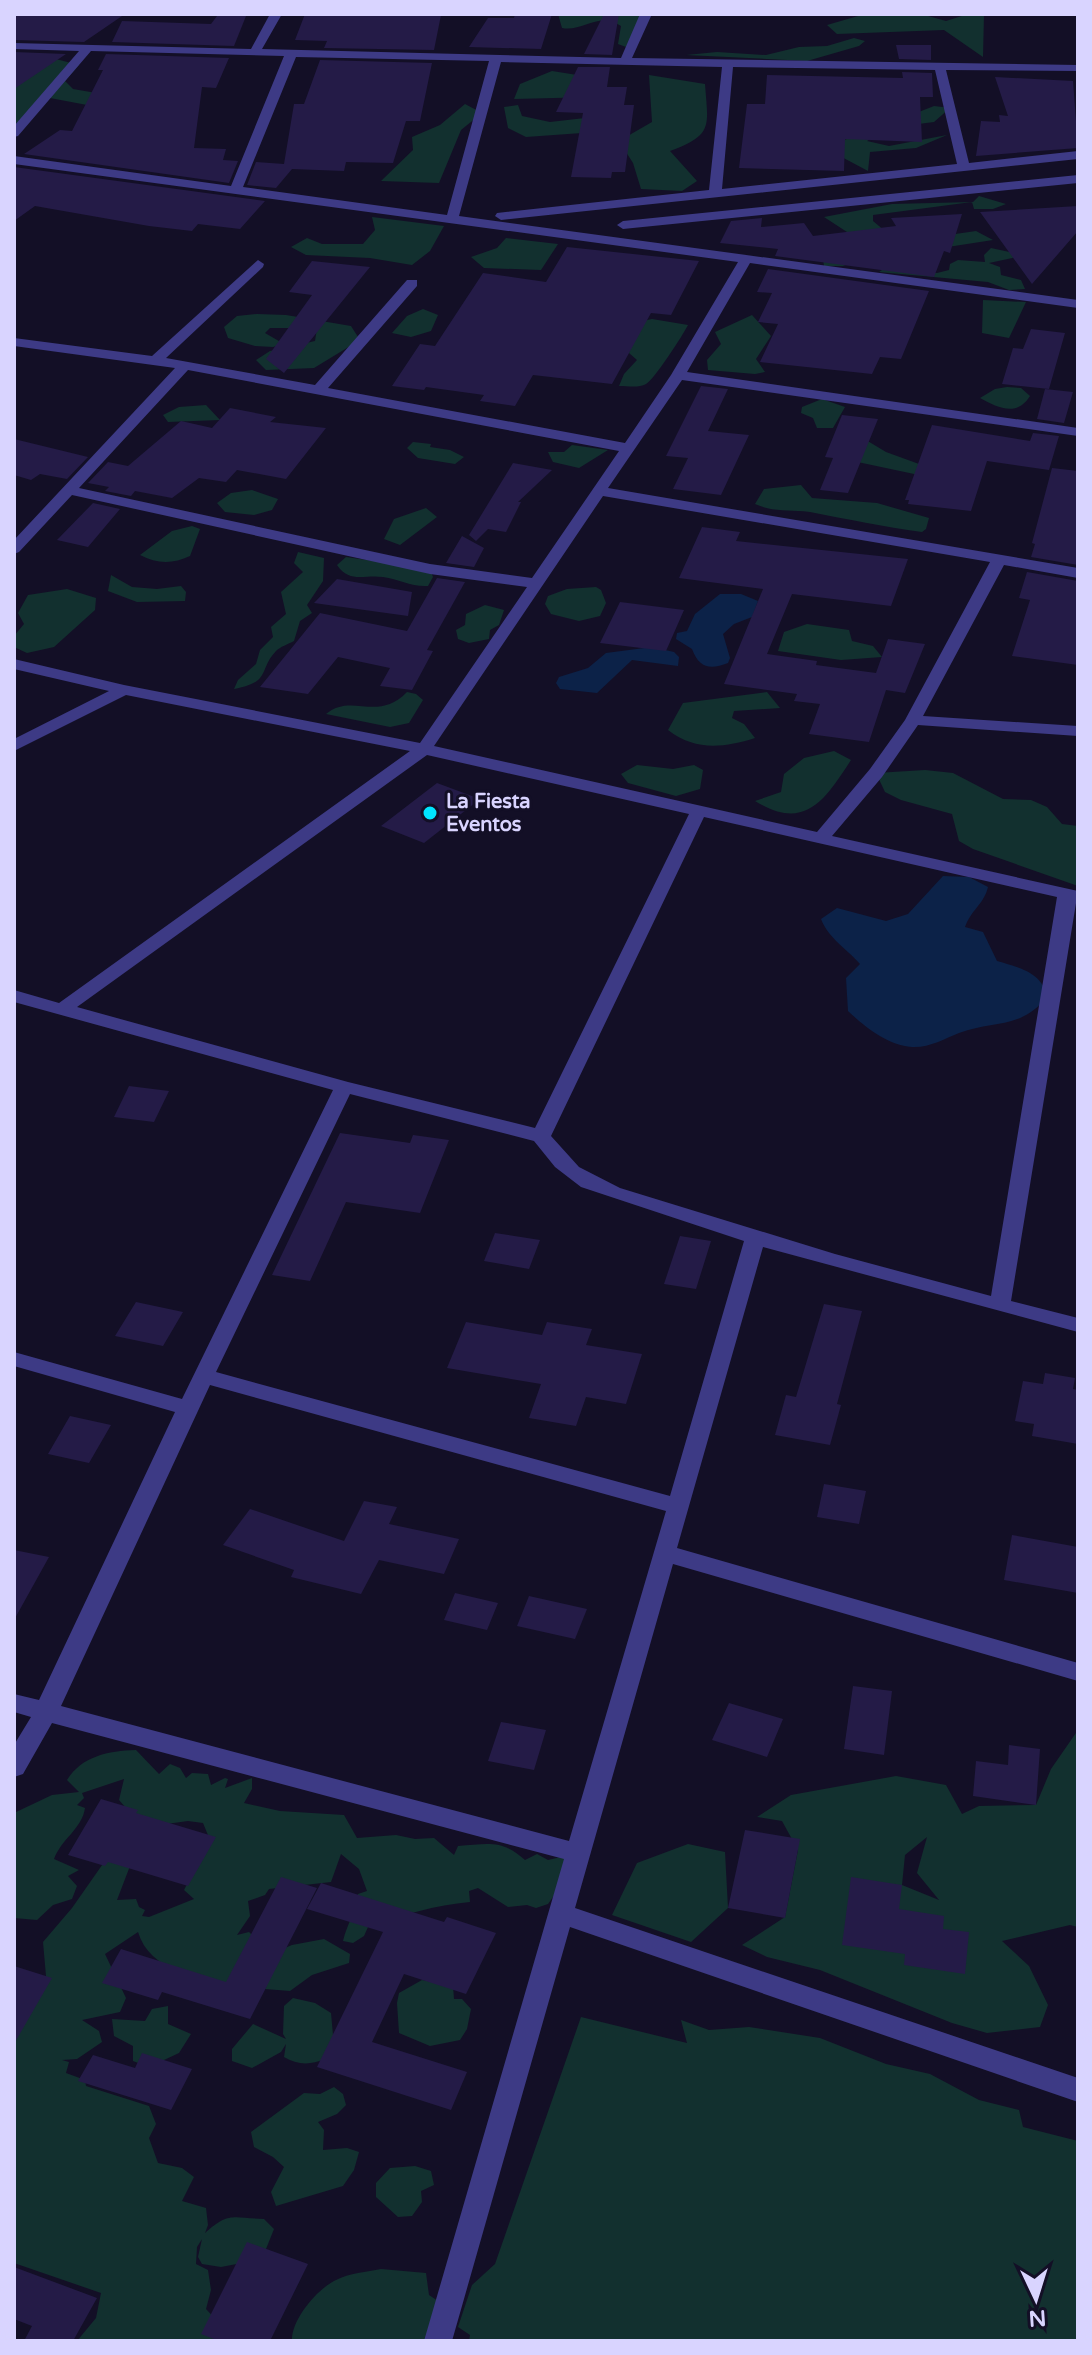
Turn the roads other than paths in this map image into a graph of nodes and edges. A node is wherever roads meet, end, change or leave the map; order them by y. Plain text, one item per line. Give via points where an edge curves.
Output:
1 (276, 14) edge
2 (646, 14) edge
3 (14, 46) edge
4 (88, 48) junction
5 (254, 53) junction
6 (291, 54) junction
7 (496, 58) junction
8 (625, 61) junction
9 (728, 64) junction
10 (940, 67) junction
11 (1078, 68) edge
12 (14, 133) edge
13 (1078, 155) edge
14 (14, 160) edge
15 (964, 168) junction
16 (1078, 179) edge
17 (236, 189) junction
18 (715, 194) junction
19 (615, 204) junction
20 (452, 218) junction
21 (468, 220) junction
22 (623, 225) junction
23 (627, 241) junction
24 (746, 259) junction
25 (258, 264) dead end
26 (412, 283) dead end
27 (1078, 304) edge
28 (14, 342) edge
29 (155, 361) junction
30 (185, 365) junction
31 (678, 375) junction
32 (317, 391) junction
33 (1078, 432) edge
34 (628, 448) junction
35 (67, 490) junction
36 (598, 491) junction
37 (14, 549) edge
38 (998, 561) junction
39 (1078, 573) edge
40 (534, 583) junction
41 (14, 664) edge
42 (124, 690) junction
43 (913, 720) junction
44 (1078, 731) edge
45 (14, 746) edge
46 (424, 749) junction
47 (699, 810) junction
48 (822, 837) junction
49 (1072, 894) edge
50 (14, 996) edge
51 (64, 1008) junction
52 (344, 1087) junction
53 (541, 1136) junction
54 (755, 1239) junction
55 (1000, 1305) junction
56 (1078, 1325) edge
57 (14, 1359) edge
58 (204, 1376) junction
59 (188, 1408) junction
60 (678, 1506) junction
61 (665, 1553) junction
62 (1078, 1672) edge
63 (14, 1703) edge
64 (46, 1712) junction
65 (14, 1767) edge
66 (578, 1853) junction
67 (562, 1914) junction
68 (1078, 2090) edge
69 (438, 2341) edge

1 - 5 street
2 - 8 street
3 - 4 street
4 - 5 street
4 - 12 street
5 - 6 street
6 - 7 street
6 - 17 street
7 - 8 street
7 - 20 street
8 - 9 street
9 - 10 street
9 - 18 street
10 - 11 street
10 - 15 street
13 - 15 street
14 - 17 street
15 - 18 street
16 - 22 street
17 - 20 street
18 - 19 street
19 - 21 street
19 - 22 street
20 - 21 street
21 - 23 street
22 - 23 street
23 - 24 street
24 - 27 street
24 - 31 street
25 - 29 street
26 - 32 street
28 - 29 street
29 - 30 street
30 - 32 street
30 - 35 street
31 - 33 street
31 - 34 street
32 - 34 street
34 - 36 street
35 - 37 street
35 - 40 street via 430,569
36 - 38 street
36 - 40 street
38 - 39 street
38 - 43 street
40 - 46 street
41 - 42 street
42 - 45 street
42 - 46 street
43 - 44 street
43 - 48 street
46 - 47 street
46 - 51 street
47 - 48 street
47 - 53 street
48 - 49 street
49 - 55 street
50 - 51 street
51 - 52 street
52 - 53 street
52 - 58 street
53 - 54 street via 580,1178
54 - 55 street
54 - 60 street
55 - 56 street
57 - 59 street
58 - 59 street
58 - 60 street
59 - 64 street
60 - 61 street
61 - 62 street
61 - 66 street
63 - 64 street
64 - 65 street
64 - 66 street
66 - 67 street
67 - 68 street
67 - 69 street

